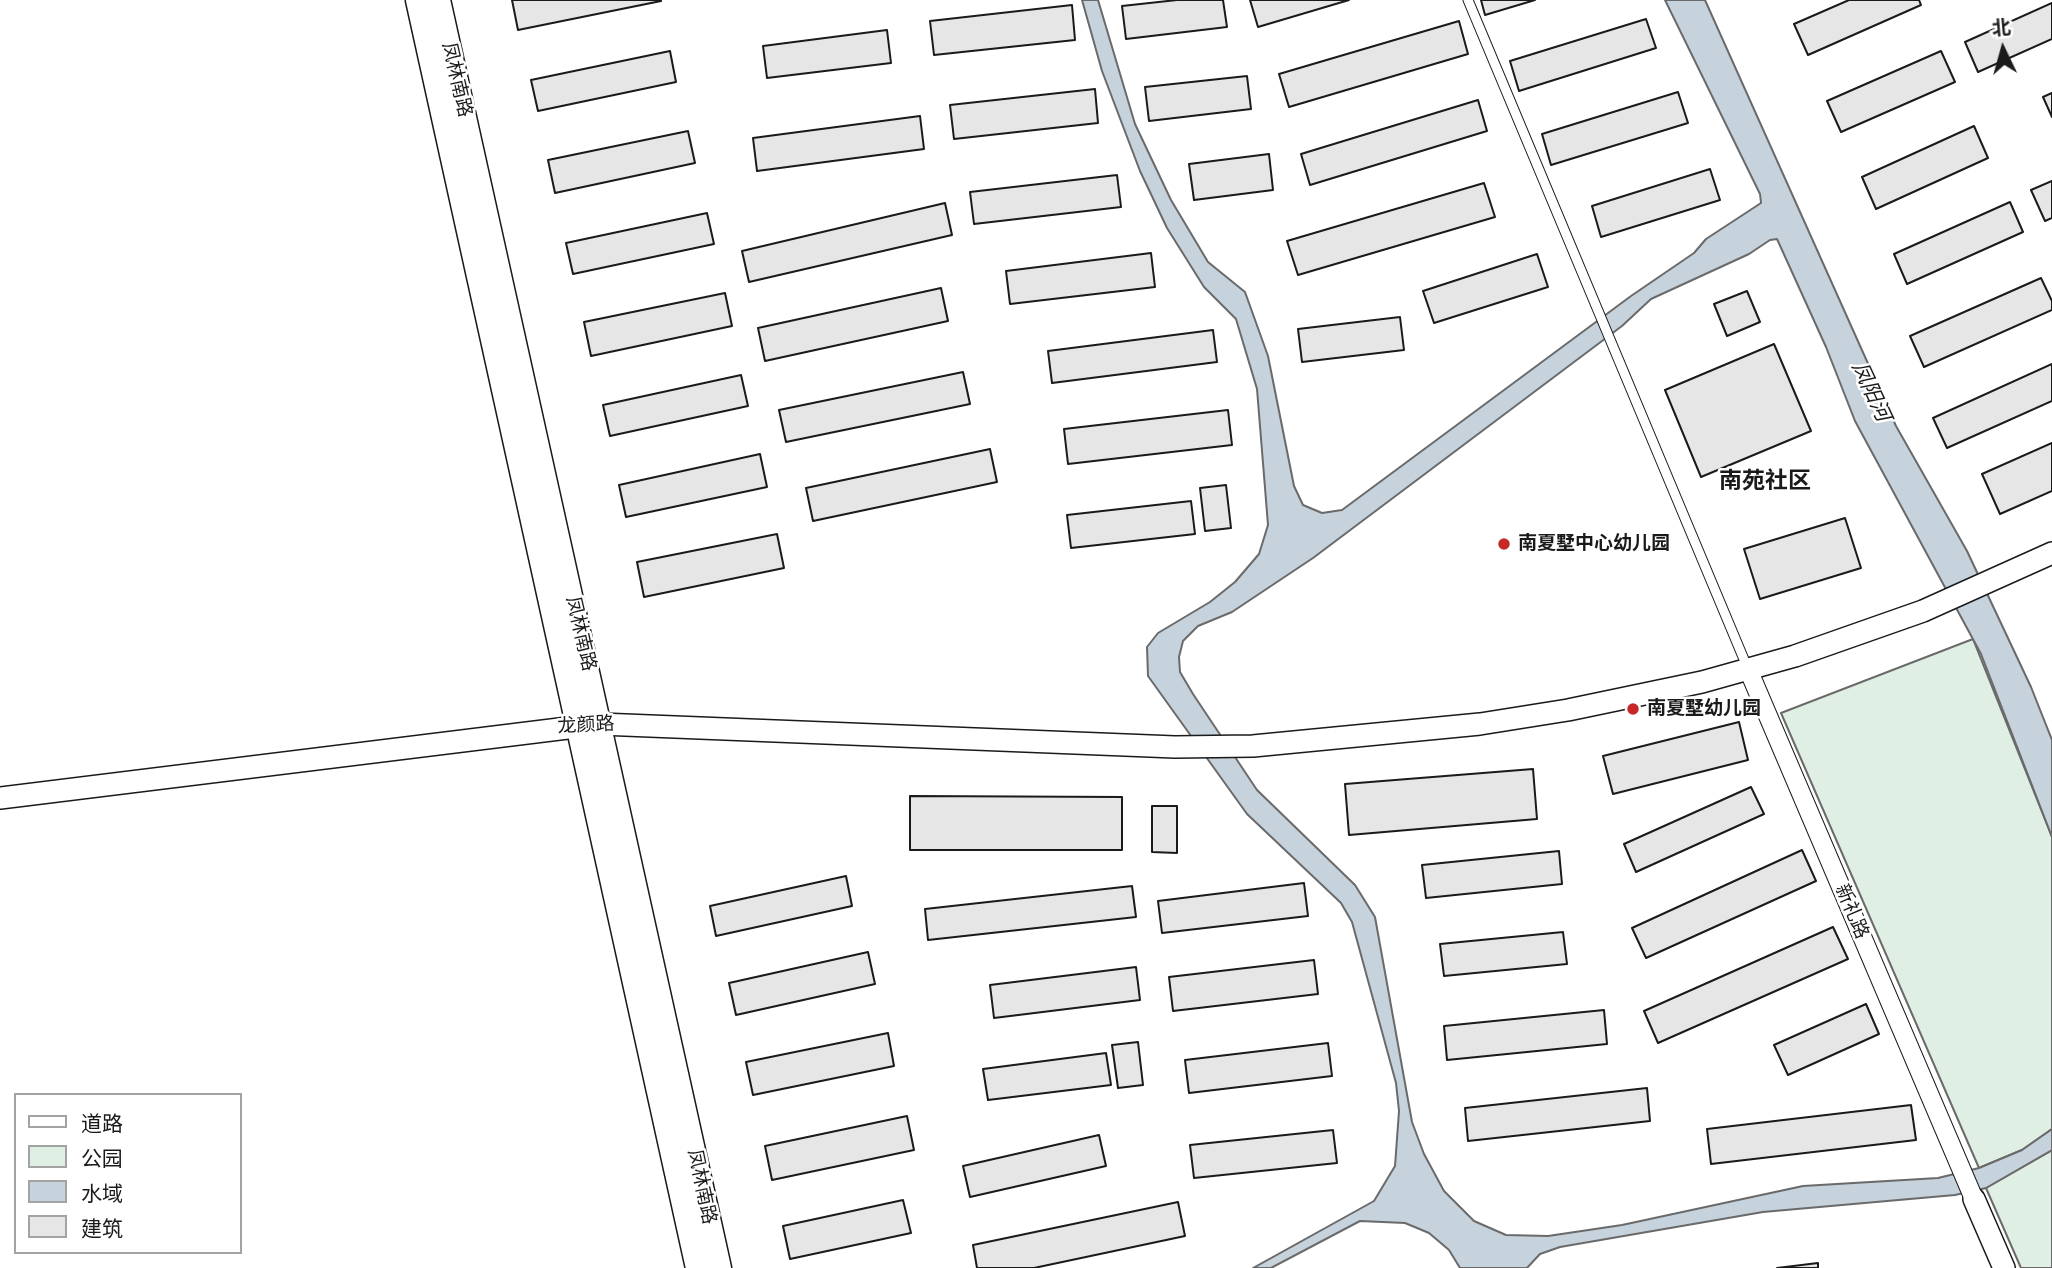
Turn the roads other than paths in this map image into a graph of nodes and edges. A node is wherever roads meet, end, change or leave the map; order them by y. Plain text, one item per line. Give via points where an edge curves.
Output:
1 (418, 0) edge
2 (438, 0) edge
3 (1468, 0) edge
4 (2052, 554) edge
5 (1748, 669) junction
6 (589, 725) junction
7 (0, 798) edge
8 (1974, 1199) joint
9 (698, 1268) edge
10 (719, 1268) edge
11 (2004, 1268) edge

1 - 6 main road, 凤林南路
2 - 6 main road, 凤林南路
3 - 5 lane
4 - 5 street, 龙颜路 via 1923,611
5 - 6 street, 龙颜路 via 1568,710 1492,722 1253,746
5 - 8 street, 新礼路
6 - 7 street, 龙颜路
6 - 9 main road, 凤林南路
6 - 10 main road, 凤林南路
8 - 11 street

